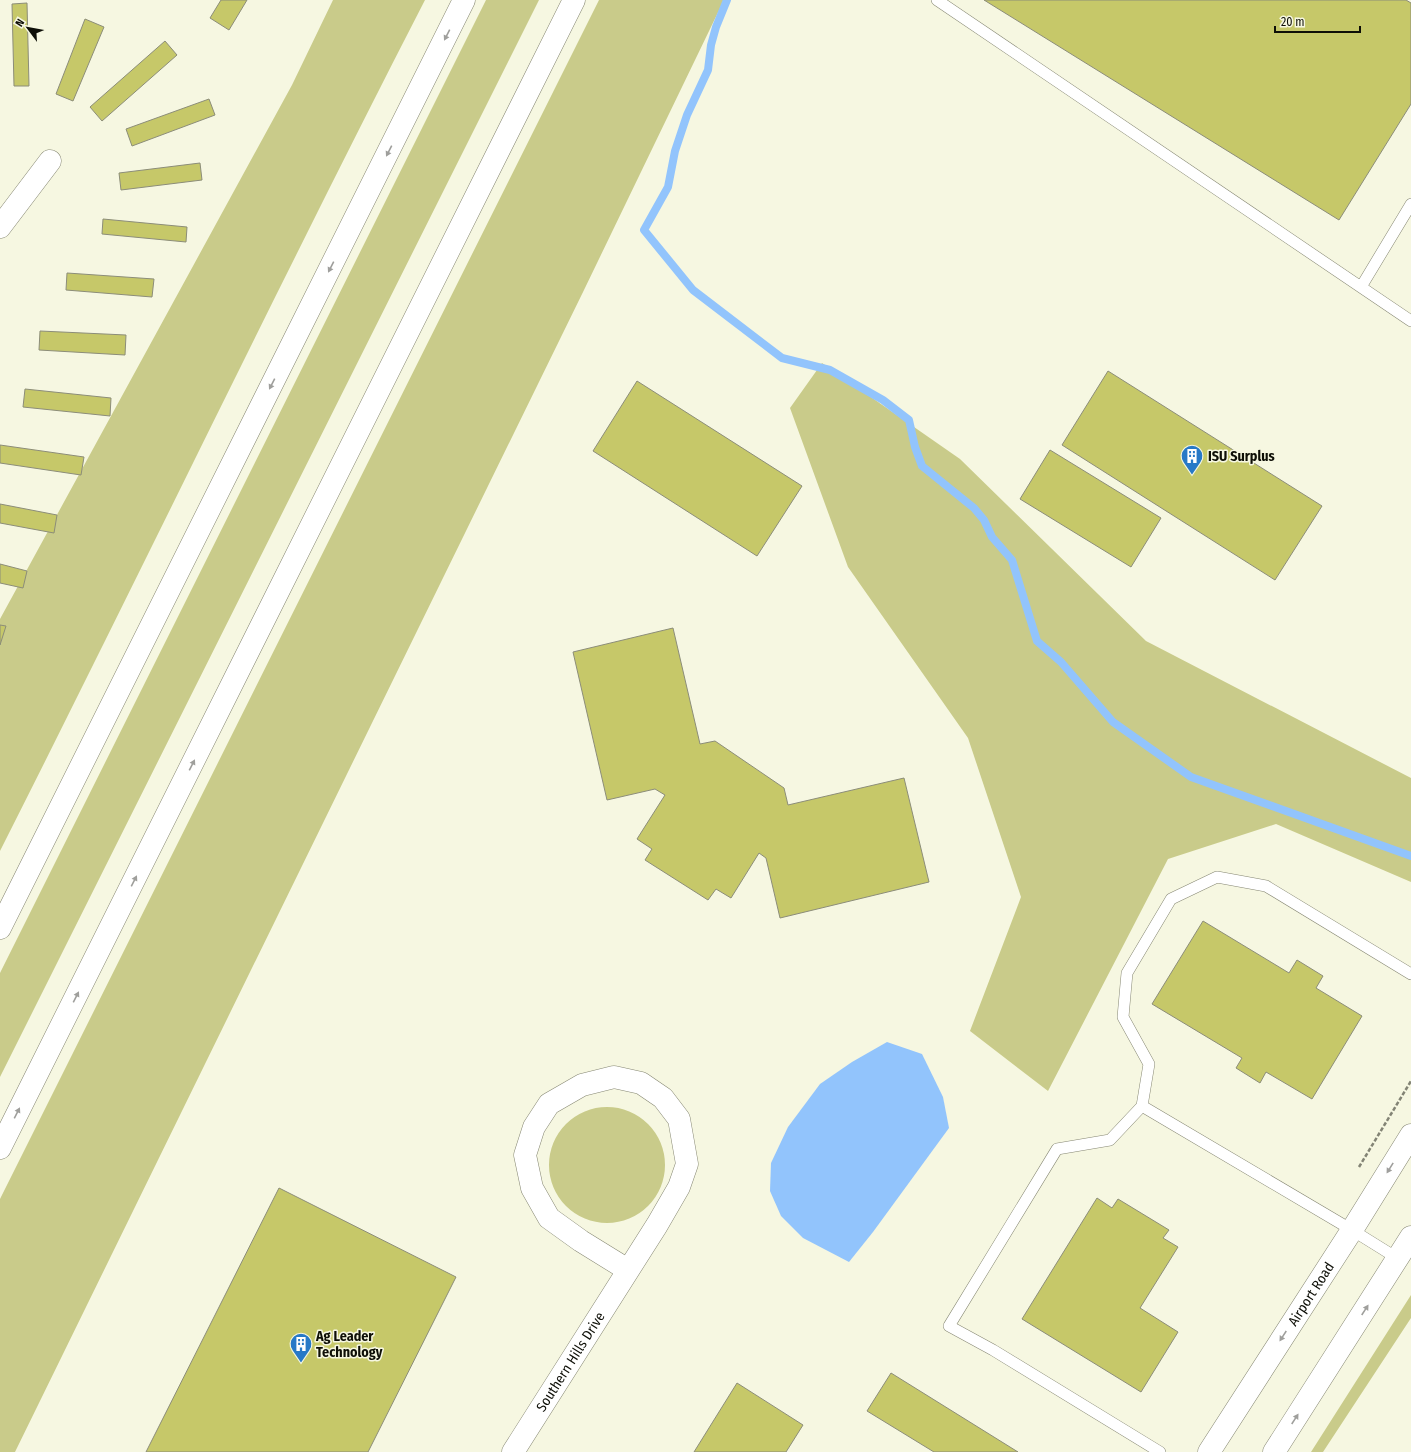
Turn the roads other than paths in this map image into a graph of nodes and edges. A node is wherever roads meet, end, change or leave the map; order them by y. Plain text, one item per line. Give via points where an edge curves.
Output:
1 (464, 0) edge
2 (574, 0) edge
3 (937, 0) edge
4 (50, 161) dead end
5 (1411, 204) edge
6 (0, 227) edge
7 (1361, 287) junction
8 (1411, 321) edge
9 (0, 928) edge
10 (1411, 974) edge
11 (1142, 1106) junction
12 (1411, 1135) edge
13 (0, 1148) edge
14 (1352, 1230) junction
15 (1411, 1237) edge
16 (1398, 1258) junction
17 (628, 1270) junction
18 (513, 1452) edge
19 (1160, 1452) edge
20 (1209, 1452) edge
21 (1274, 1452) edge

1 -> 9 main road
13 -> 2 main road
3 - 7 lane
4 - 6 main road
5 - 7 lane
7 - 8 lane
10 - 11 lane via 1266,886 1217,877 1210,880 1172,900 1127,973 1124,1017 1149,1064
11 - 14 lane
11 - 19 lane via 1110,1140 1057,1149 949,1326
12 -> 14 main road, Airport Road
14 - 16 lane
14 -> 20 main road, Airport Road
15 - 16 main road
21 -> 16 main road
17 - 17 main road, Southern Hills Drive via 679,1187 687,1164 679,1119 663,1098 641,1083 614,1077 582,1085 549,1104 534,1127 525,1155 532,1188 549,1218
17 - 18 main road, Southern Hills Drive

